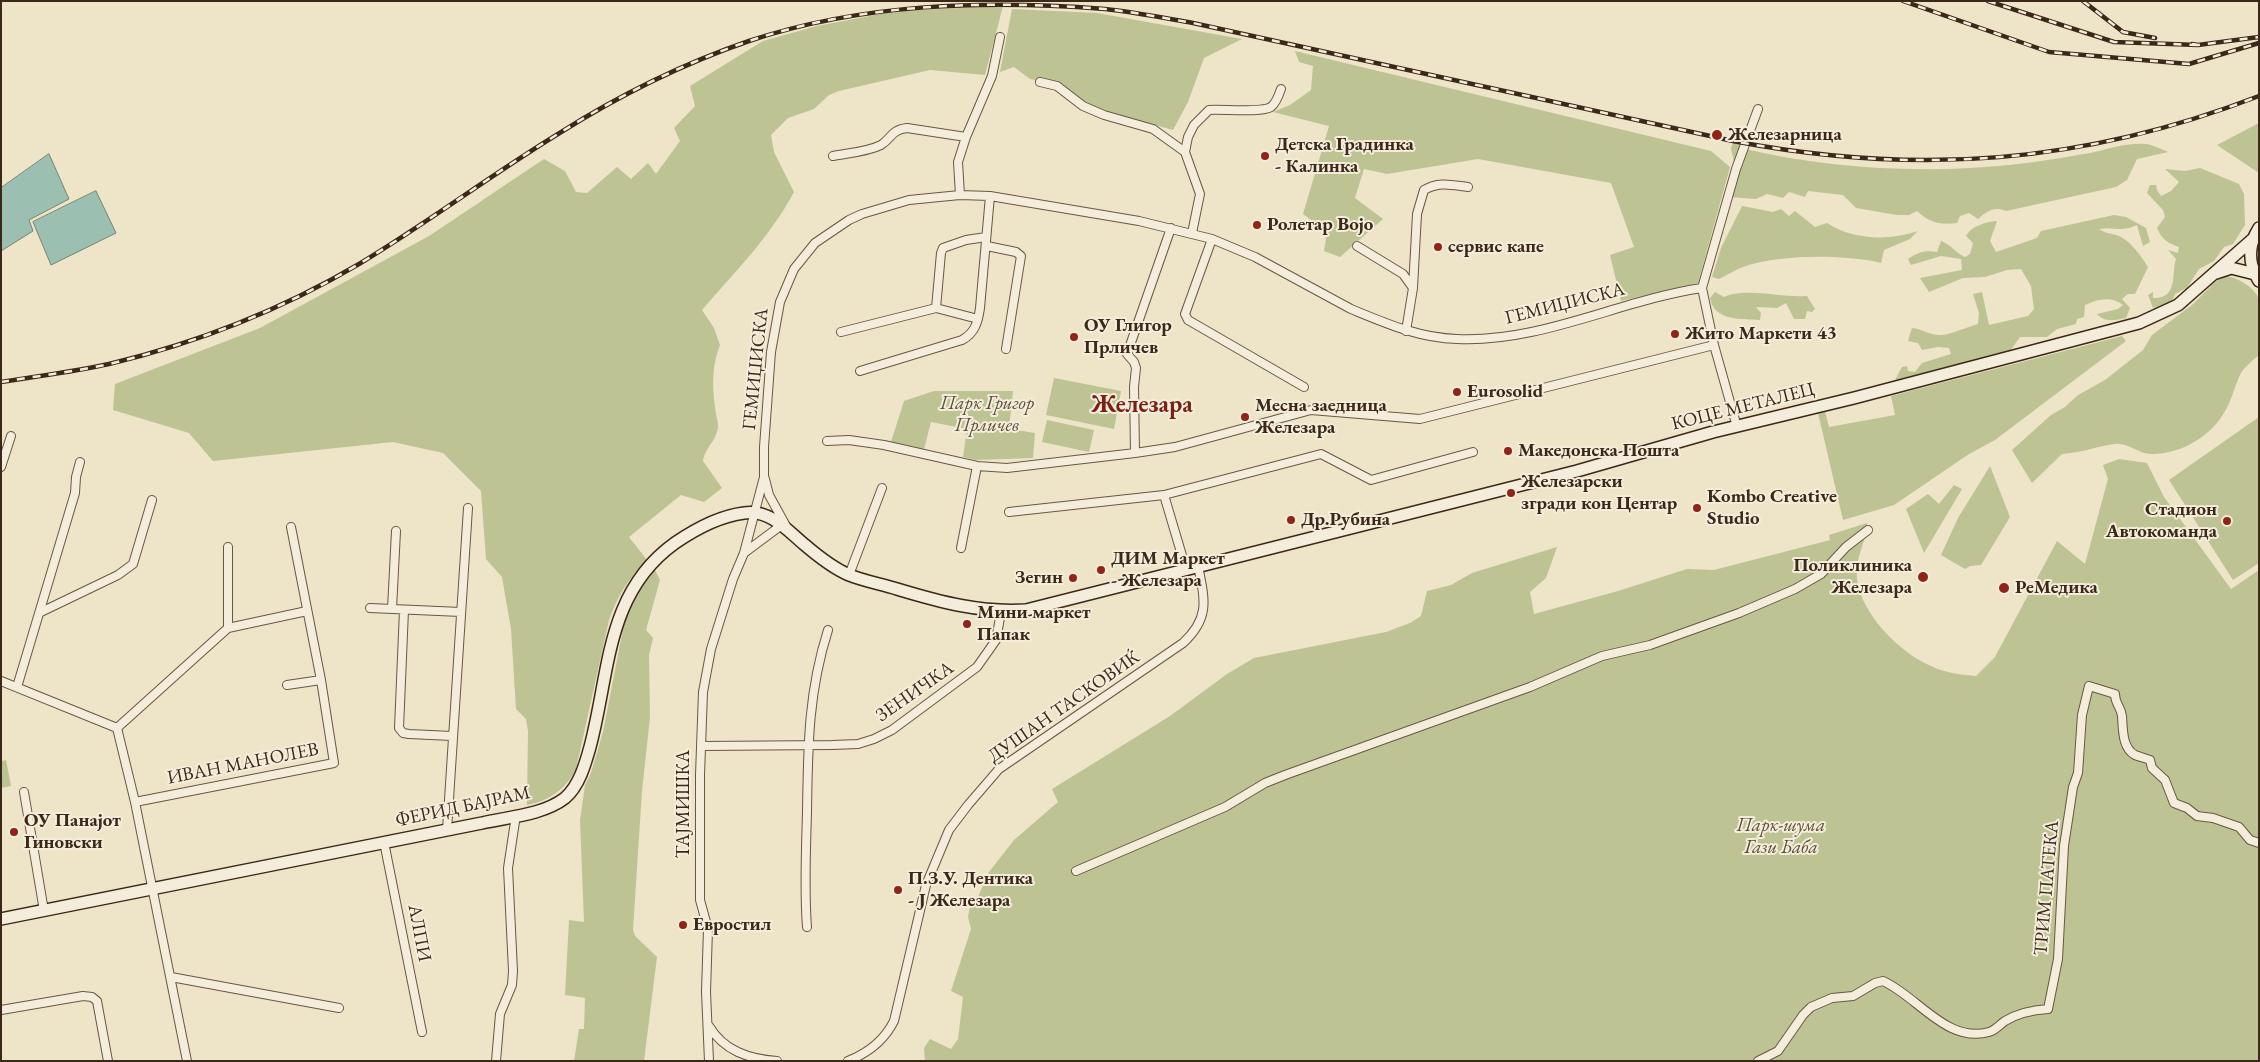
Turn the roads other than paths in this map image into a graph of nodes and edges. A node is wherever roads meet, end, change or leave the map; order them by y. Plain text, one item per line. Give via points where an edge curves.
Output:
1 (1000, 37) dead end
2 (1040, 82) dead end
3 (1281, 89) dead end
4 (1758, 109) dead end
5 (966, 137) junction
6 (1185, 152) junction
7 (833, 156) dead end
8 (1468, 187) dead end
9 (960, 195) junction
10 (990, 196) junction
11 (1171, 228) junction
12 (2259, 228) edge
13 (1192, 233) junction
14 (986, 237) junction
15 (1212, 238) junction
16 (2253, 239) junction
17 (987, 246) junction
18 (1357, 246) dead end
19 (2210, 276) junction
20 (2257, 277) edge
21 (1413, 288) junction
22 (1702, 288) junction
23 (936, 308) junction
24 (978, 319) junction
25 (1406, 331) junction
26 (841, 332) dead end
27 (1714, 345) junction
28 (1006, 349) dead end
29 (860, 372) dead end
30 (1304, 387) dead end
31 (1737, 427) junction
32 (11, 436) dead end
33 (827, 441) dead end
34 (1473, 452) dead end
35 (1135, 454) junction
36 (80, 462) dead end
37 (977, 466) junction
38 (1, 467) edge
39 (764, 478) junction
40 (882, 488) dead end
41 (1164, 496) junction
42 (152, 500) dead end
43 (468, 508) dead end
44 (1009, 512) dead end
45 (756, 514) junction
46 (784, 525) junction
47 (292, 527) dead end
48 (1868, 530) dead end
49 (396, 531) dead end
50 (228, 547) dead end
51 (961, 548) dead end
52 (744, 553) junction
53 (1198, 566) junction
54 (1186, 569) junction
55 (850, 575) junction
56 (370, 608) dead end
57 (392, 609) junction
58 (404, 610) junction
59 (307, 611) junction
60 (41, 612) junction
61 (460, 612) junction
62 (1001, 612) junction
63 (228, 628) junction
64 (828, 630) dead end
65 (321, 680) junction
66 (1, 681) edge
67 (287, 686) dead end
68 (17, 688) junction
69 (117, 728) junction
70 (452, 736) junction
71 (808, 744) junction
72 (701, 746) junction
73 (24, 792) dead end
74 (135, 802) junction
75 (516, 815) junction
76 (447, 830) junction
77 (384, 842) junction
78 (2259, 843) edge
79 (1076, 871) dead end
80 (152, 888) junction
81 (44, 911) junction
82 (1, 919) edge
83 (807, 927) dead end
84 (171, 977) junction
85 (339, 1008) dead end
86 (1, 1010) edge
87 (708, 1024) junction
88 (422, 1032) dead end
89 (108, 1061) edge
90 (187, 1061) edge
91 (496, 1061) edge
92 (709, 1061) edge
93 (777, 1061) edge
94 (848, 1061) edge
95 (1758, 1061) edge

1 - 5 street via 992,76
2 - 6 street via 1057,86 1083,106 1104,115 1153,129
3 - 6 street via 1270,107 1260,110 1209,110 1194,125
4 - 22 street via 1736,169
5 - 7 street via 899,129 882,144
5 - 9 street via 958,162
6 - 13 street via 1200,194
8 - 21 street via 1444,183 1424,190 1417,214
9 - 10 street, ГЕМИЏИСКА
9 - 39 street, ГЕМИЏИСКА via 909,200 849,220 815,243 794,270 774,325
10 - 11 street, ГЕМИЏИСКА
10 - 14 street
11 - 13 street, ГЕМИЏИСКА
11 - 35 street via 1126,354 1136,368
12 - 16 street
13 - 15 street, ГЕМИЏИСКА
14 - 17 street
14 - 23 street via 943,248
15 - 25 street, ГЕМИЏИСКА via 1255,257 1351,309
15 - 30 street via 1185,314 1188,320
16 - 19 street, КОЦЕ МЕТАЛЕЦ
16 - 20 street via 2250,256
17 - 24 street
17 - 28 street via 1021,256
18 - 21 street via 1403,274
19 - 20 street, КОЦЕ МЕТАЛЕЦ via 2230,268
19 - 31 street, КОЦЕ МЕТАЛЕЦ via 2178,305 2147,320
21 - 25 street
22 - 25 street, ГЕМИЏИСКА via 1519,335 1456,339
22 - 27 street
23 - 24 street
23 - 26 street
24 - 29 street via 972,333 962,340
27 - 31 street
27 - 35 street via 1420,419 1311,410 1175,447
31 - 53 street, КОЦЕ МЕТАЛЕЦ via 1577,471
32 - 38 street
33 - 37 street via 849,440 884,445
34 - 41 street via 1371,480 1321,454
35 - 37 street via 1007,468
36 - 60 street via 75,493
37 - 51 street
39 - 45 street, ГЕМИЏИСКА
39 - 46 street, КОЦЕ МЕТАЛЕЦ
40 - 55 street
41 - 44 street
41 - 54 street
42 - 60 street via 133,564 118,576
43 - 61 street
45 - 46 street, КОЦЕ МЕТАЛЕЦ
45 - 52 street, ТАЈМИШКА
45 - 75 street, ФЕРИД БАЈРАМ via 744,512 689,534 666,550 641,576 617,620 593,736 576,783 558,802
46 - 52 street
46 - 55 street, КОЦЕ МЕТАЛЕЦ via 827,563
47 - 59 street, ИВАН МАНОЛЕВ
48 - 79 street via 1851,542 1828,568 1795,589 1712,624 1650,645 1602,656 1522,690 1264,783 1225,807
49 - 57 street
50 - 63 street
52 - 72 street, ТАЈМИШКА via 711,649 704,692
53 - 54 street, КОЦЕ МЕТАЛЕЦ
53 - 94 street, ДУШАН ТАСКОВИЌ via 1204,609 1195,632 999,769 949,830 926,885 894,1021 876,1044
54 - 62 street, КОЦЕ МЕТАЛЕЦ via 1026,610
55 - 62 street, КОЦЕ МЕТАЛЕЦ via 938,601
56 - 57 street
57 - 58 street
58 - 61 street
58 - 70 street via 399,730 409,734
59 - 63 street
59 - 65 street, ИВАН МАНОЛЕВ
60 - 68 street
61 - 70 street
62 - 71 street, ЗЕНИЧКА via 996,640 978,667 892,730 858,744
63 - 69 street
64 - 71 street via 817,668
65 - 67 street
65 - 74 street, ИВАН МАНОЛЕВ via 334,763
66 - 68 street
68 - 69 street
69 - 74 street
70 - 76 street
71 - 72 street, ЗЕНИЧКА
71 - 83 street
72 - 87 street, ТАЈМИШКА via 700,900 708,929
73 - 81 street
74 - 80 street
75 - 76 street, ФЕРИД БАЈРАМ
75 - 91 street via 508,868 512,985 500,1014
76 - 77 street, ФЕРИД БАЈРАМ
77 - 80 street, ФЕРИД БАЈРАМ
77 - 88 street, АЛПИ
78 - 95 street, ТРИМ ПАТЕКА via 2250,840 2239,827 2197,816 2174,803 2165,780 2152,768 2150,760 2138,756 2127,746 2122,714 2114,694 2088,686 2082,715 2078,773 2064,846 2058,959 2048,1009 2021,1013 1990,1032 1967,1033 1936,1019 1908,996 1882,981 1853,996 1832,998 1811,1007 1778,1051
80 - 81 street, ФЕРИД БАЈРАМ
80 - 84 street
81 - 82 street, ФЕРИД БАЈРАМ
84 - 85 street
84 - 90 street
86 - 89 street via 92,997 97,1002
87 - 92 street, ТАЈМИШКА
87 - 93 street via 714,1035 737,1052 752,1058

